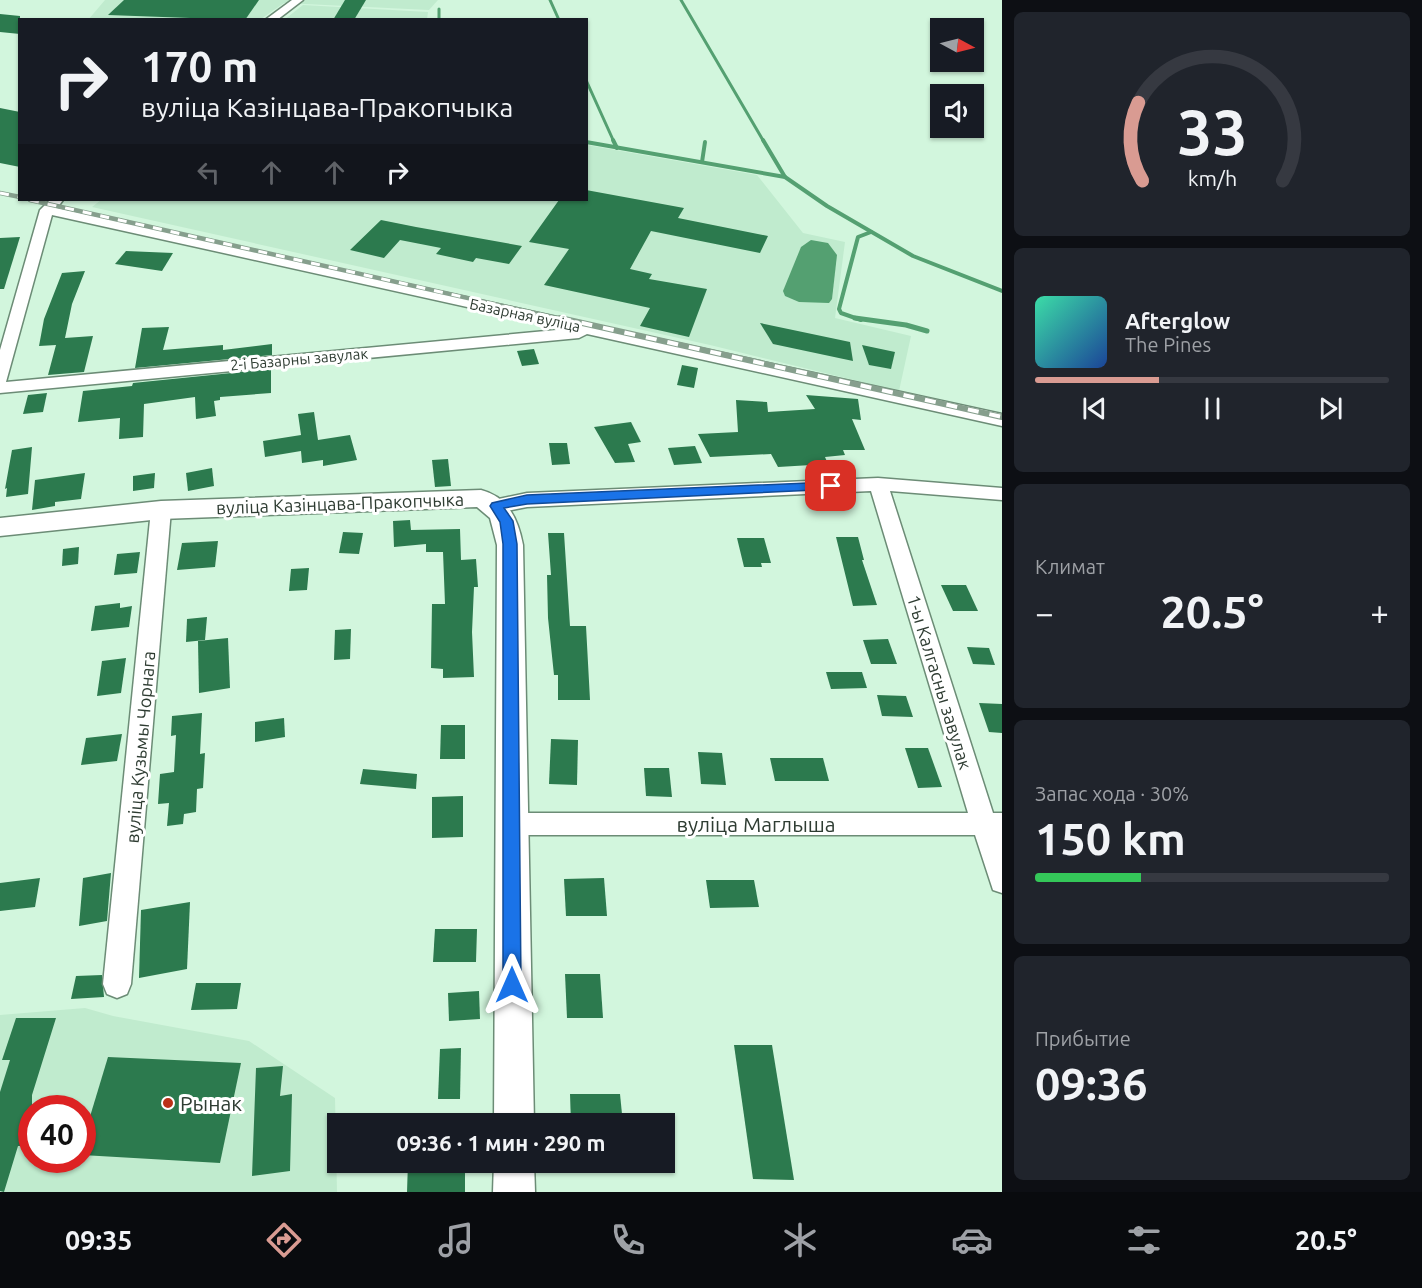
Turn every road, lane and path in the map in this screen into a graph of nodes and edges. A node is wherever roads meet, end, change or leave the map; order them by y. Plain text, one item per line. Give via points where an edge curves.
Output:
1 (298, 0) edge
2 (273, 18) edge
3 (52, 205) edge
4 (598, 331) junction
5 (0, 379) edge
6 (0, 388) edge
7 (1002, 420) edge
8 (878, 484) junction
9 (1002, 494) edge
10 (496, 506) junction
11 (161, 510) junction
12 (0, 527) edge
13 (510, 824) junction
14 (993, 824) edge
15 (1002, 881) edge
16 (117, 984) dead end
17 (514, 1113) edge
18 (514, 1173) edge
19 (514, 1192) edge

1 - 2 street
3 - 4 street, Базарная вуліца
3 - 5 street, Базарная вуліца
4 - 6 street, 2-і Базарны завулак
4 - 7 street, Базарная вуліца
8 - 9 street, вуліца Казінцава-Пракопчыка
8 - 10 street, вуліца Казінцава-Пракопчыка via 527,500
8 - 14 street, 1-ы Калгасны завулак
10 - 11 street, вуліца Казінцава-Пракопчыка via 481,498 461,498
10 - 13 street via 506,521 510,544
11 - 12 street, вуліца Казінцава-Пракопчыка
11 - 16 street, вуліца Кузьмы Чорнага
13 - 14 street, вуліца Маглыша
13 - 17 street
14 - 15 street, 1-ы Калгасны завулак
18 - 19 street

